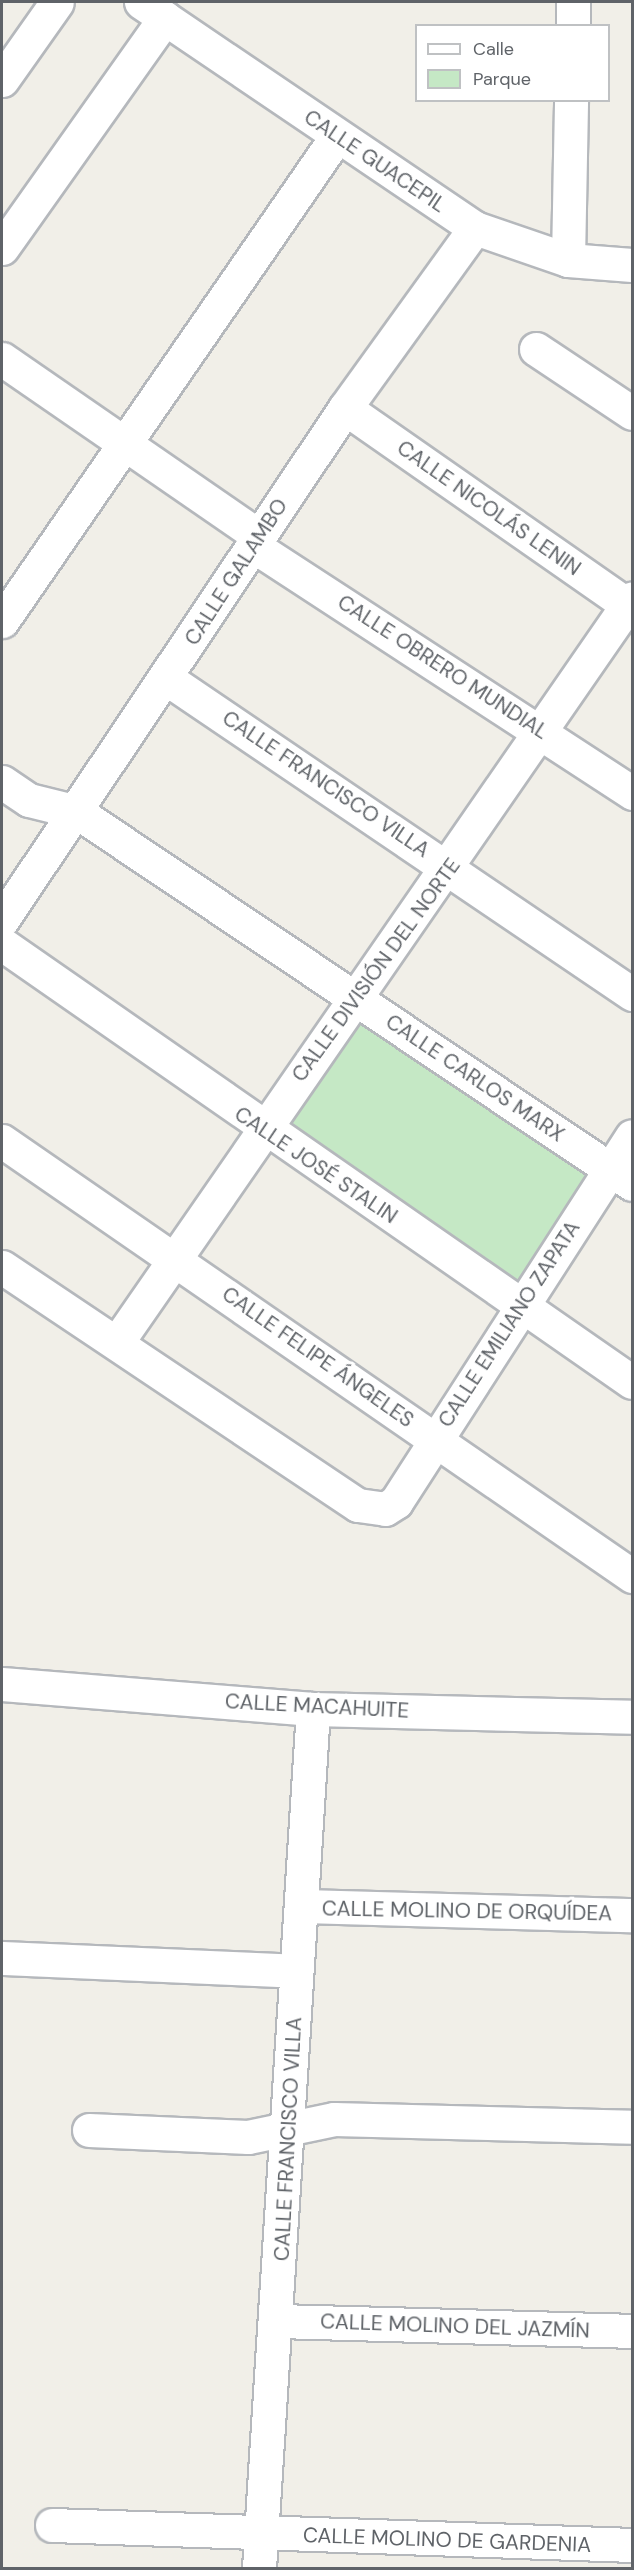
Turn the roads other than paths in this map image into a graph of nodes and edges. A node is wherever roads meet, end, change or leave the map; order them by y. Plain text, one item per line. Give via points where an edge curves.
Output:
1 (57, 2) edge
2 (573, 2) edge
3 (153, 10) edge
4 (573, 24) edge
5 (2, 80) edge
6 (571, 102) edge
7 (337, 136) junction
8 (475, 228) junction
9 (2, 249) edge
10 (568, 260) junction
11 (633, 266) edge
12 (536, 349) dead end
13 (2, 359) edge
14 (345, 408) junction
15 (633, 413) edge
16 (124, 443) junction
17 (256, 540) junction
18 (631, 604) edge
19 (2, 621) edge
20 (166, 678) junction
21 (543, 730) junction
22 (2, 782) edge
23 (633, 793) edge
24 (77, 812) junction
25 (451, 866) junction
26 (2, 920) edge
27 (2, 944) edge
28 (633, 994) edge
29 (356, 998) junction
30 (262, 1129) junction
31 (633, 1136) edge
32 (2, 1141) edge
33 (621, 1176) edge
34 (175, 1259) junction
35 (2, 1267) edge
36 (520, 1304) junction
37 (118, 1341) junction
38 (633, 1382) edge
39 (435, 1438) junction
40 (633, 1576) edge
41 (2, 1684) edge
42 (313, 1709) junction
43 (633, 1718) edge
44 (302, 1906) junction
45 (633, 1915) edge
46 (2, 1958) edge
47 (296, 1971) junction
48 (633, 2127) edge
49 (290, 2128) junction
50 (88, 2130) dead end
51 (278, 2321) junction
52 (633, 2331) edge
53 (52, 2525) dead end
54 (262, 2535) junction
55 (633, 2545) edge
56 (259, 2568) edge

1 - 5 street
2 - 4 street
3 - 7 street, CALLE GUACEPIL
3 - 9 street
6 - 10 street
7 - 8 street, CALLE GUACEPIL
7 - 16 street
8 - 10 street, CALLE GUACEPIL
8 - 14 street, CALLE GALAMBO
10 - 11 street, CALLE GUACEPIL
12 - 15 street
13 - 16 street, CALLE OBRERO MUNDIAL
14 - 17 street, CALLE GALAMBO
14 - 18 street, CALLE NICOLÁS LENIN
16 - 17 street, CALLE OBRERO MUNDIAL
16 - 19 street
17 - 20 street, CALLE GALAMBO
17 - 21 street, CALLE OBRERO MUNDIAL
18 - 21 street, CALLE DIVISIÓN DEL NORTE
20 - 24 street, CALLE GALAMBO
20 - 25 street, CALLE FRANCISCO VILLA
21 - 23 street, CALLE OBRERO MUNDIAL
21 - 25 street, CALLE DIVISIÓN DEL NORTE
22 - 24 street, CALLE CARLOS MARX via 29,800
24 - 26 street, CALLE GALAMBO
24 - 29 street, CALLE CARLOS MARX
25 - 28 street, CALLE FRANCISCO VILLA
25 - 29 street, CALLE DIVISIÓN DEL NORTE
27 - 30 street, CALLE JOSÉ STALIN
29 - 30 street, CALLE DIVISIÓN DEL NORTE
29 - 33 street, CALLE CARLOS MARX
30 - 34 street, CALLE DIVISIÓN DEL NORTE
30 - 36 street, CALLE JOSÉ STALIN
31 - 33 street, CALLE EMILIANO ZAPATA
32 - 34 street, CALLE FELIPE ÁNGELES
33 - 36 street, CALLE EMILIANO ZAPATA
34 - 37 street, CALLE DIVISIÓN DEL NORTE
34 - 39 street, CALLE FELIPE ÁNGELES
35 - 37 street
36 - 38 street, CALLE JOSÉ STALIN
36 - 39 street, CALLE EMILIANO ZAPATA
37 - 39 street, CALLE EMILIANO ZAPATA via 358,1505 385,1509 396,1502
39 - 40 street, CALLE FELIPE ÁNGELES
41 - 42 street, CALLE MACAHUITE
42 - 43 street, CALLE MACAHUITE
42 - 44 street, CALLE FRANCISCO VILLA
44 - 45 street, CALLE MOLINO DE ORQUÍDEA
44 - 47 street, CALLE FRANCISCO VILLA
46 - 47 street
47 - 49 street, CALLE FRANCISCO VILLA
48 - 49 street via 334,2119
49 - 50 street via 248,2137
49 - 51 street, CALLE FRANCISCO VILLA
51 - 52 street, CALLE MOLINO DEL JAZMÍN
51 - 54 street, CALLE FRANCISCO VILLA
53 - 54 street, CALLE MOLINO DE GARDENIA
54 - 55 street, CALLE MOLINO DE GARDENIA
54 - 56 street, CALLE FRANCISCO VILLA

